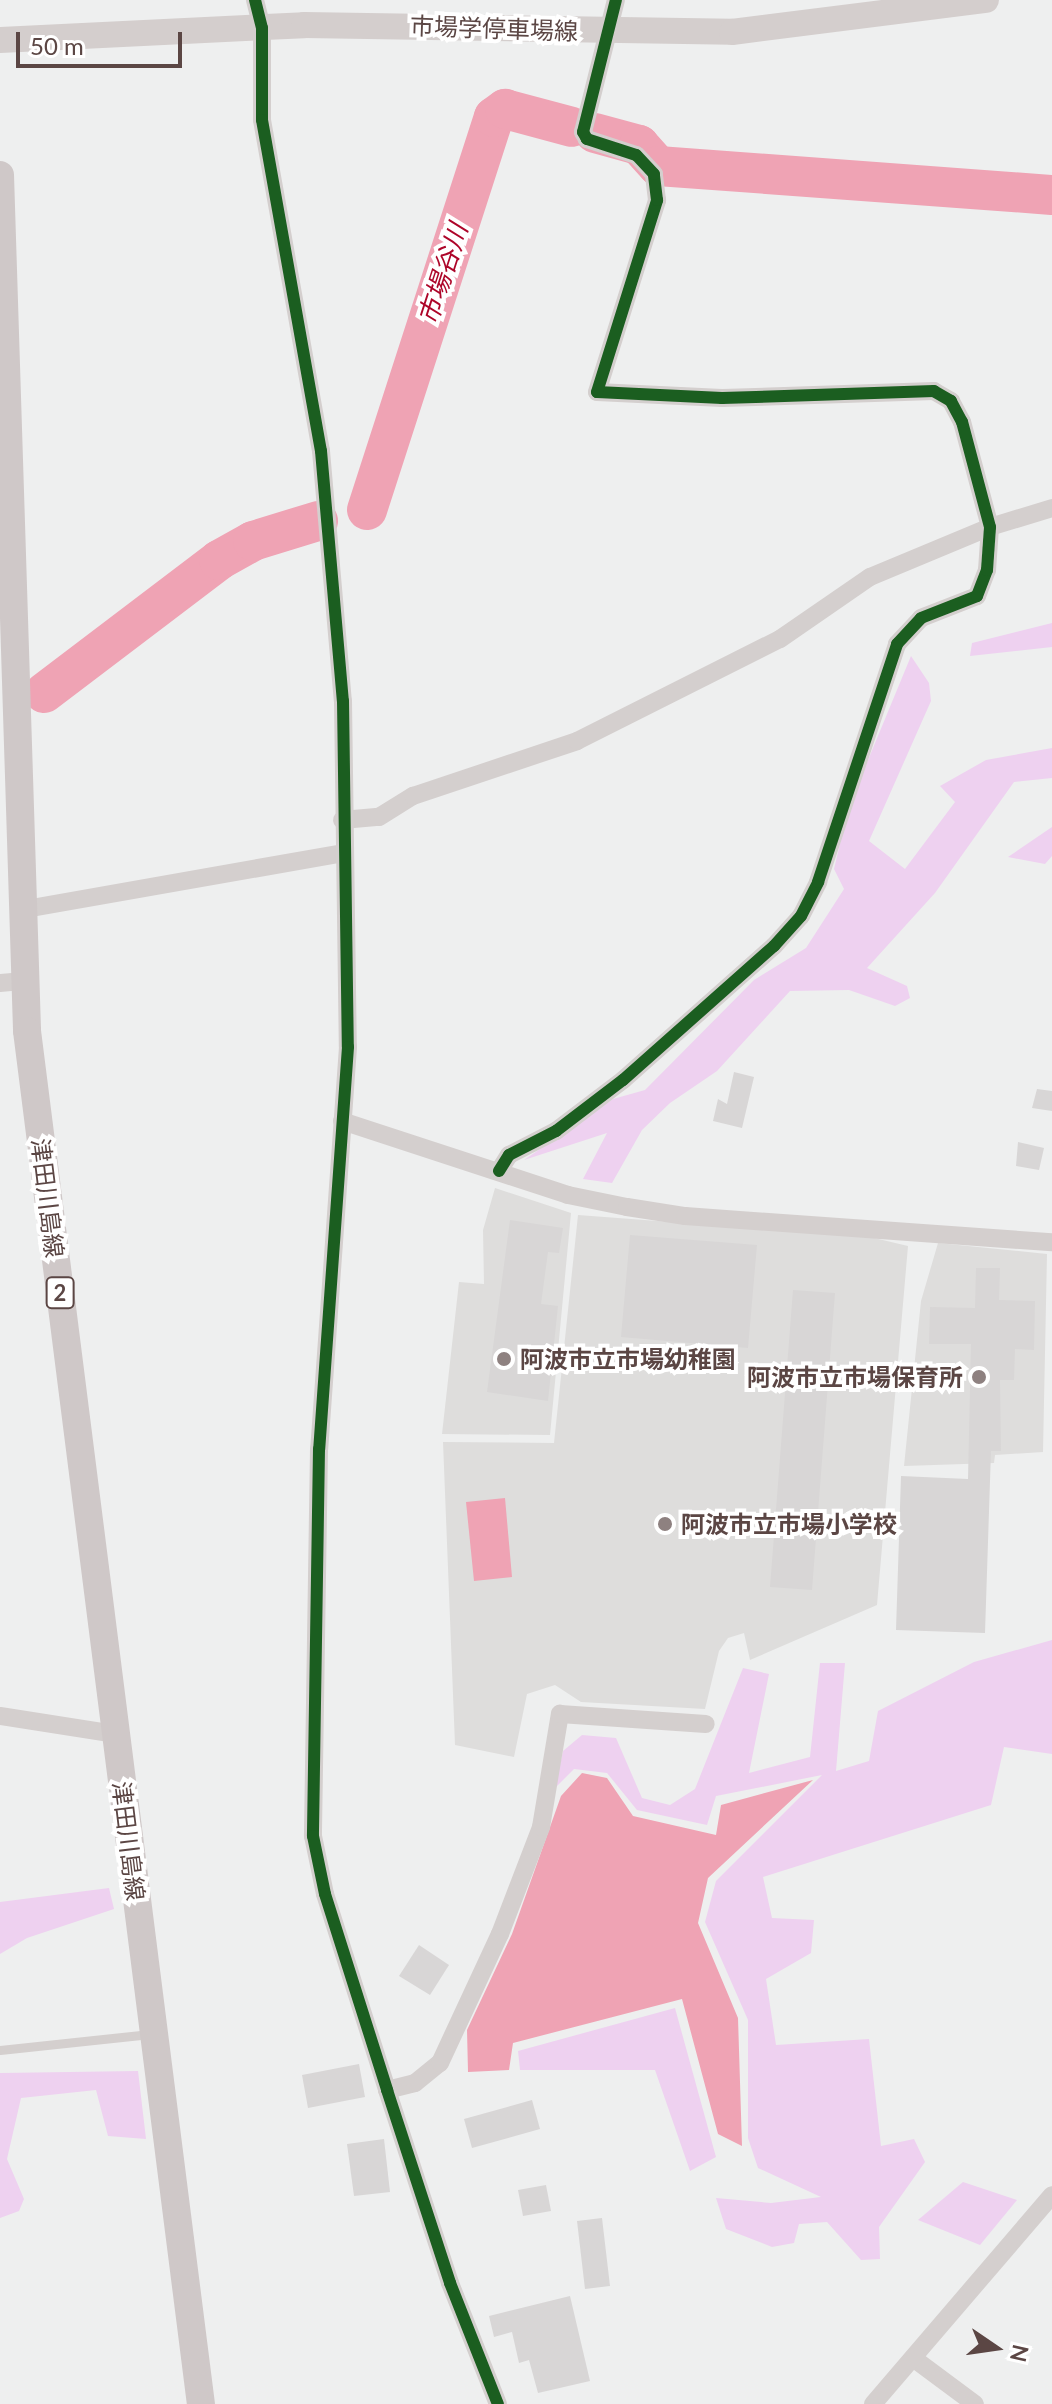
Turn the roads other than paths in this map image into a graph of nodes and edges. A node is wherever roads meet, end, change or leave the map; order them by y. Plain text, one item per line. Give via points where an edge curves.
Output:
1 (255, 0) edge
2 (616, 0) edge
3 (986, 0) edge
4 (262, 28) junction
5 (608, 32) junction
6 (0, 40) edge
7 (0, 175) edge
8 (1, 386) edge
9 (1052, 508) edge
10 (990, 527) junction
11 (342, 820) junction
12 (343, 853) junction
13 (20, 910) junction
14 (12, 982) edge
15 (342, 1121) junction
16 (499, 1171) junction
17 (1052, 1242) edge
18 (0, 1716) edge
19 (706, 1724) dead end
20 (115, 1734) junction
21 (154, 2034) junction
22 (0, 2050) edge
23 (387, 2090) junction
24 (1052, 2195) edge
25 (913, 2358) junction
26 (201, 2404) edge
27 (498, 2404) edge
28 (873, 2404) edge
29 (975, 2404) edge

1 - 4 street
2 - 5 street
3 - 5 main road, 市場学停車場線 via 732,32
4 - 5 main road, 市場学停車場線 via 400,25
4 - 6 main road, 市場学停車場線
4 - 11 street via 262,120 321,451 343,701
5 - 10 street via 583,132 587,139 636,155 654,174 657,200 597,392 722,398 934,391 951,401 962,422
7 - 8 main road, 津田川島線 / 2
8 - 13 main road, 津田川島線 / 2
9 - 10 street
10 - 11 street via 870,577 780,639 577,741 413,796 379,817
10 - 16 street via 987,570 977,596 921,618 897,644 818,882 801,916 623,1080 556,1131 509,1155
11 - 12 street
12 - 13 street
12 - 15 street via 348,1047
13 - 14 main road, 津田川島線 / 2
14 - 20 main road, 津田川島線 / 2
15 - 16 street
15 - 23 street via 319,1449 313,1836 325,1894
16 - 17 street via 568,1195 685,1216
18 - 20 street
19 - 23 street via 560,1714 541,1827 494,1948 440,2063 415,2083
20 - 21 main road, 津田川島線 / 2
21 - 22 lane
21 - 26 main road, 津田川島線 / 2
23 - 27 street via 450,2283
24 - 25 street
25 - 28 street
25 - 29 street

